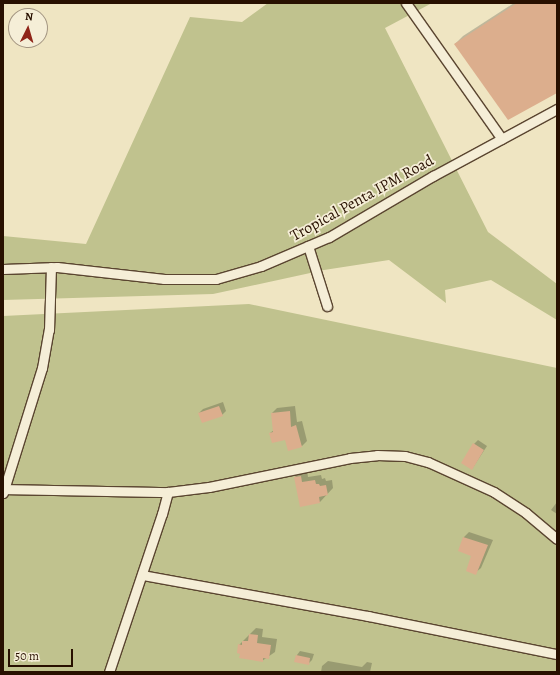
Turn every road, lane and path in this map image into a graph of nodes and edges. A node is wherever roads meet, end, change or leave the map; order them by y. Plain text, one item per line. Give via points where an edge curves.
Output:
1 (406, 3) edge
2 (557, 109) edge
3 (502, 139) junction
4 (308, 246) junction
5 (51, 267) junction
6 (3, 270) edge
7 (327, 306) dead end
8 (4, 491) edge
9 (168, 492) junction
10 (557, 539) edge
11 (142, 575) junction
12 (557, 654) edge
13 (109, 672) edge

1 - 3 street
2 - 3 street, Tropical Penta IPM Road
3 - 4 street, Tropical Penta IPM Road via 329,237
4 - 5 street, Tropical Penta IPM Road via 261,266 216,278 164,279
4 - 7 street
5 - 6 street, Tropical Penta IPM Road
5 - 8 street via 49,330 42,368
8 - 9 street
9 - 10 street via 210,487 350,458 377,455 405,456 428,462 494,492 526,513
9 - 11 street
11 - 12 street via 360,614
11 - 13 street

